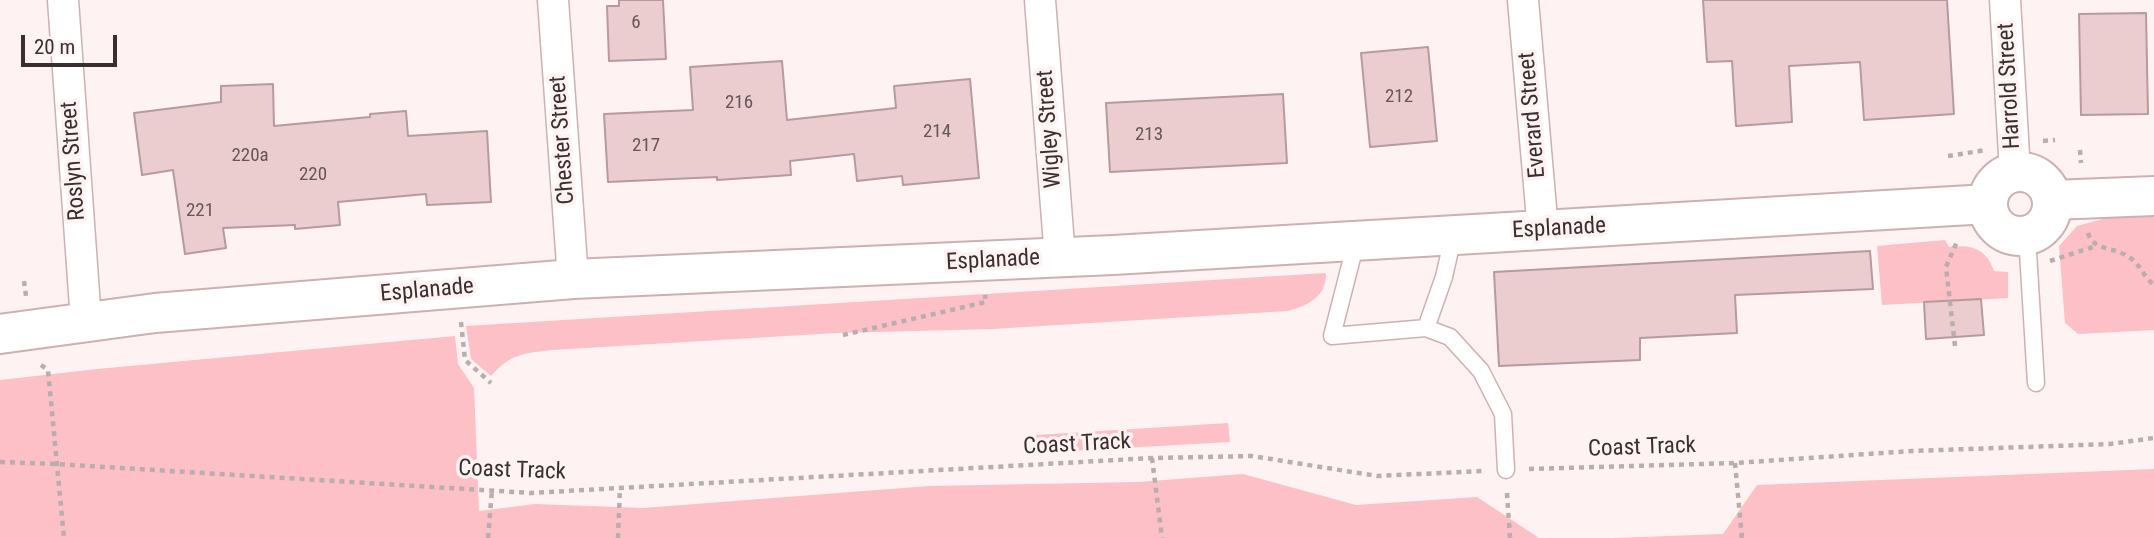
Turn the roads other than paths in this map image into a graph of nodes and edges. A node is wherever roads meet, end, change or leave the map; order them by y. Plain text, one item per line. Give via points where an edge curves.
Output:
1 (63, 0) edge
2 (552, 0) edge
3 (1040, 0) edge
4 (1523, 0) edge
5 (2005, 0) edge
6 (2001, 161) junction
7 (2154, 196) edge
8 (2052, 200) junction
9 (1988, 204) junction
10 (1543, 231) junction
11 (1453, 234) junction
12 (1356, 242) junction
13 (2038, 248) junction
14 (1060, 258) junction
15 (573, 279) junction
16 (86, 321) junction
17 (1426, 328) junction
18 (0, 334) edge
19 (2036, 383) dead end
20 (1506, 470) road end

1 - 16 street, Roslyn Street
2 - 15 street, Chester Street
3 - 14 street, Wigley Street
4 - 10 street, Everard Street
5 - 6 street, Harrold Street
6 - 8 street via 2043,181
6 - 9 street
7 - 8 street
8 - 13 street
9 - 10 street, Esplanade
9 - 13 street via 1997,227
10 - 11 street, Esplanade
11 - 12 street, Esplanade
11 - 17 lane
12 - 14 street, Esplanade
12 - 17 lane via 1332,336
13 - 19 lane
14 - 15 street, Esplanade
15 - 16 street, Esplanade
16 - 18 street, Esplanade
17 - 20 lane via 1450,337 1482,371 1503,414

